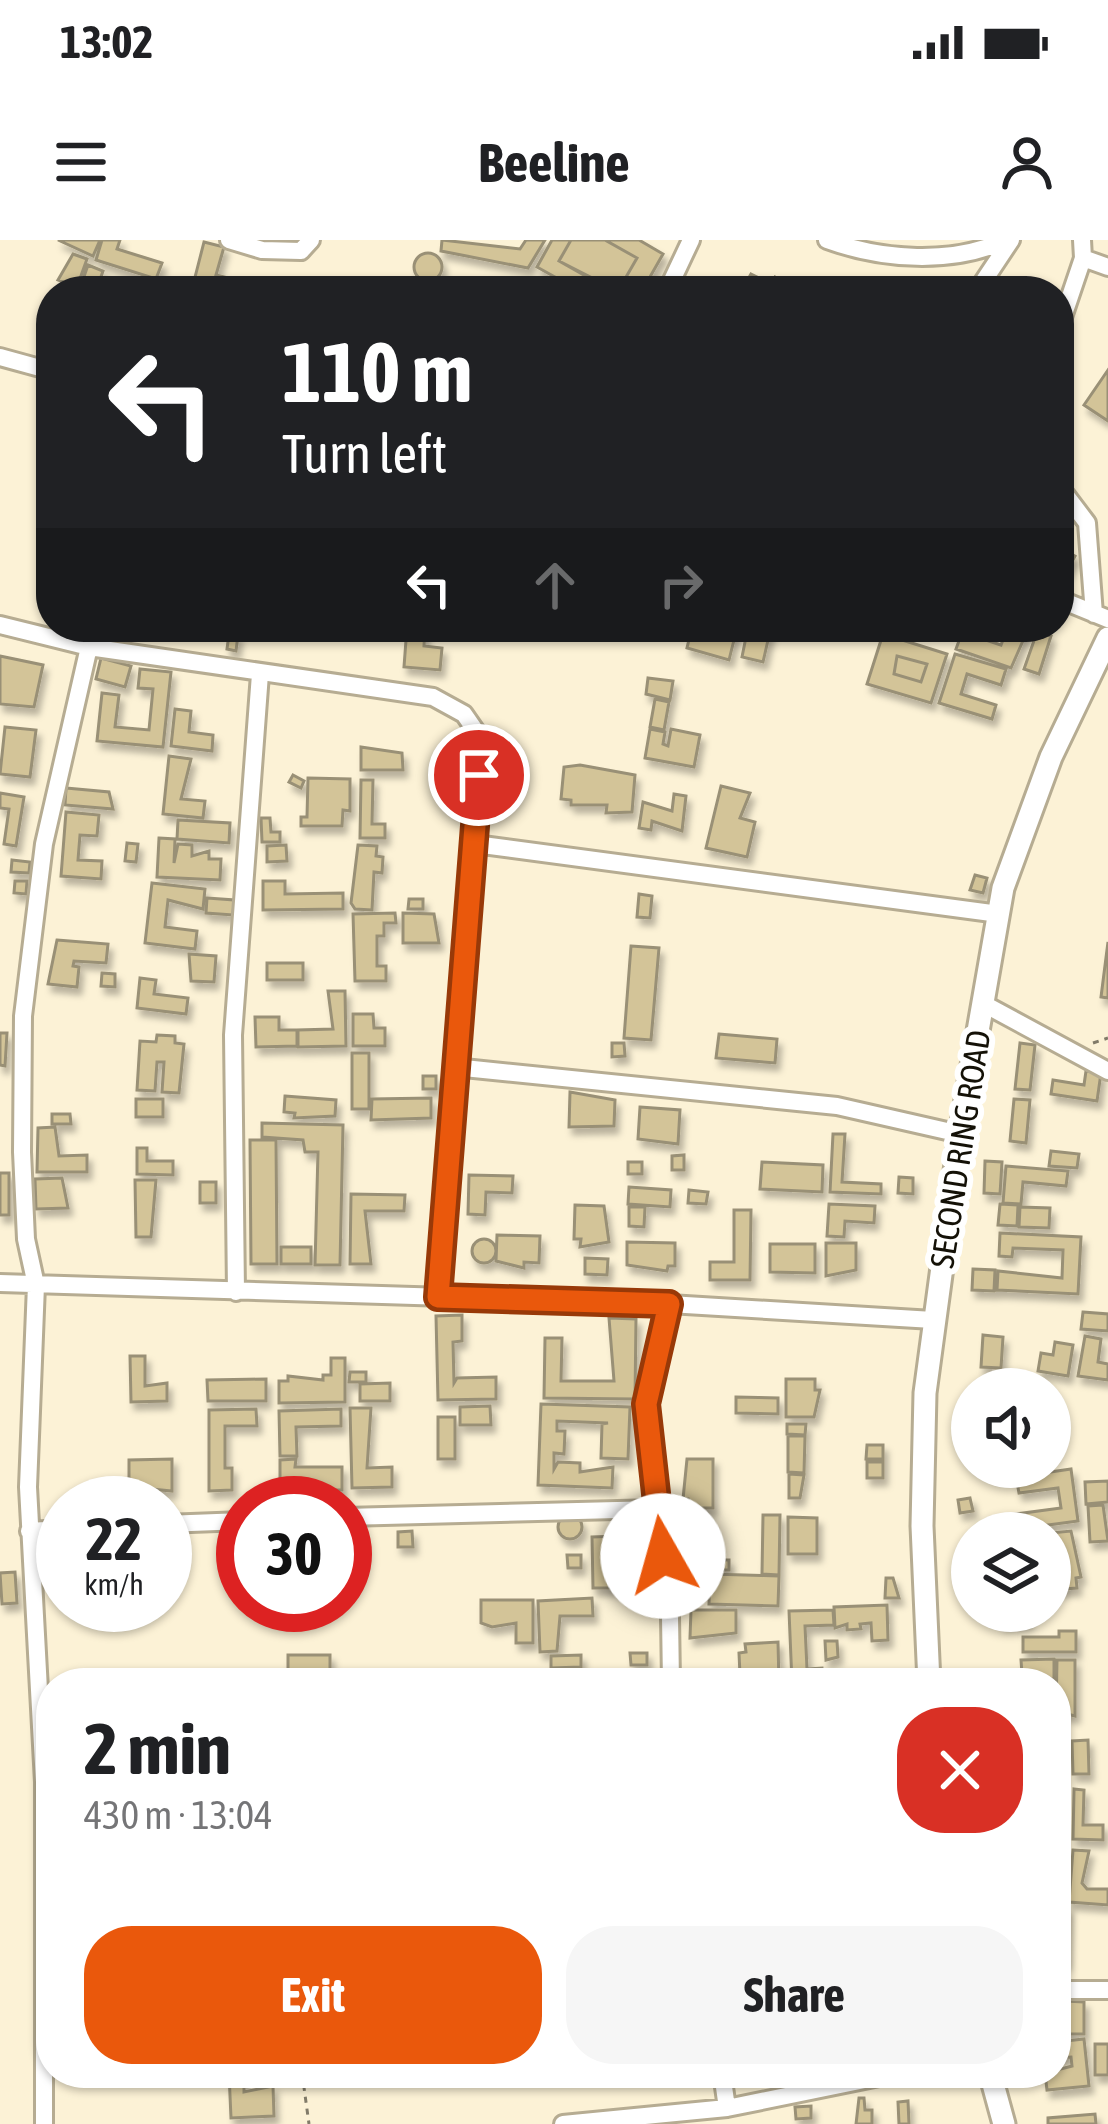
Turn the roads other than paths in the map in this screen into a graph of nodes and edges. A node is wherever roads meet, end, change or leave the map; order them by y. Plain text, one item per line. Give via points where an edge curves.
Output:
1 (229, 240) edge
2 (310, 240) edge
3 (691, 240) edge
4 (827, 240) edge
5 (1008, 240) edge
6 (1082, 249) edge
7 (1108, 267) edge
8 (675, 276) edge
9 (985, 276) edge
10 (0, 357) edge
11 (36, 367) edge
12 (1074, 506) edge
13 (1101, 617) edge
14 (0, 626) edge
15 (36, 634) edge
16 (1108, 638) edge
17 (68, 642) edge
18 (89, 647) junction
19 (260, 674) junction
20 (475, 844) junction
21 (999, 914) junction
22 (984, 1004) junction
23 (0, 1015) edge
24 (23, 1016) junction
25 (454, 1067) junction
26 (1108, 1072) edge
27 (960, 1134) junction
28 (0, 1283) edge
29 (36, 1285) junction
30 (236, 1292) junction
31 (438, 1297) junction
32 (669, 1304) junction
33 (933, 1320) junction
34 (657, 1509) junction
35 (372, 1516) edge
36 (29, 1531) junction
37 (36, 1531) edge
38 (37, 1668) edge
39 (670, 1668) edge
40 (928, 1668) edge
41 (1071, 1990) edge
42 (1108, 1990) edge
43 (44, 2088) edge
44 (724, 2088) edge
45 (825, 2088) edge
46 (994, 2088) edge
47 (727, 2108) junction
48 (637, 2121) edge
49 (44, 2124) edge
50 (563, 2124) edge
51 (1004, 2124) edge

1 - 2 street via 301,251
3 - 8 street
4 - 5 street via 902,256
5 - 9 street
6 - 7 street
10 - 11 street
12 - 13 street via 1087,523
14 - 15 street
16 - 21 street, SECOND RING ROAD via 1051,757
17 - 18 street
18 - 19 street
18 - 24 street via 44,844
19 - 20 street via 433,697 464,714 482,740
19 - 30 street via 233,1035
20 - 21 street
20 - 25 street
21 - 22 street, SECOND RING ROAD
22 - 26 street
22 - 27 street, SECOND RING ROAD
23 - 24 street
24 - 29 street via 26,1239
25 - 27 street via 837,1106
25 - 31 street
27 - 33 street, SECOND RING ROAD
28 - 29 street
29 - 30 street
29 - 36 street
30 - 31 street
31 - 32 street
32 - 33 street
32 - 34 street via 646,1404
33 - 40 street, SECOND RING ROAD via 922,1526
34 - 35 street
34 - 39 street
36 - 37 street
36 - 38 street
41 - 42 street
43 - 49 street
44 - 47 street
45 - 47 street
46 - 51 street
47 - 48 street
48 - 50 street

